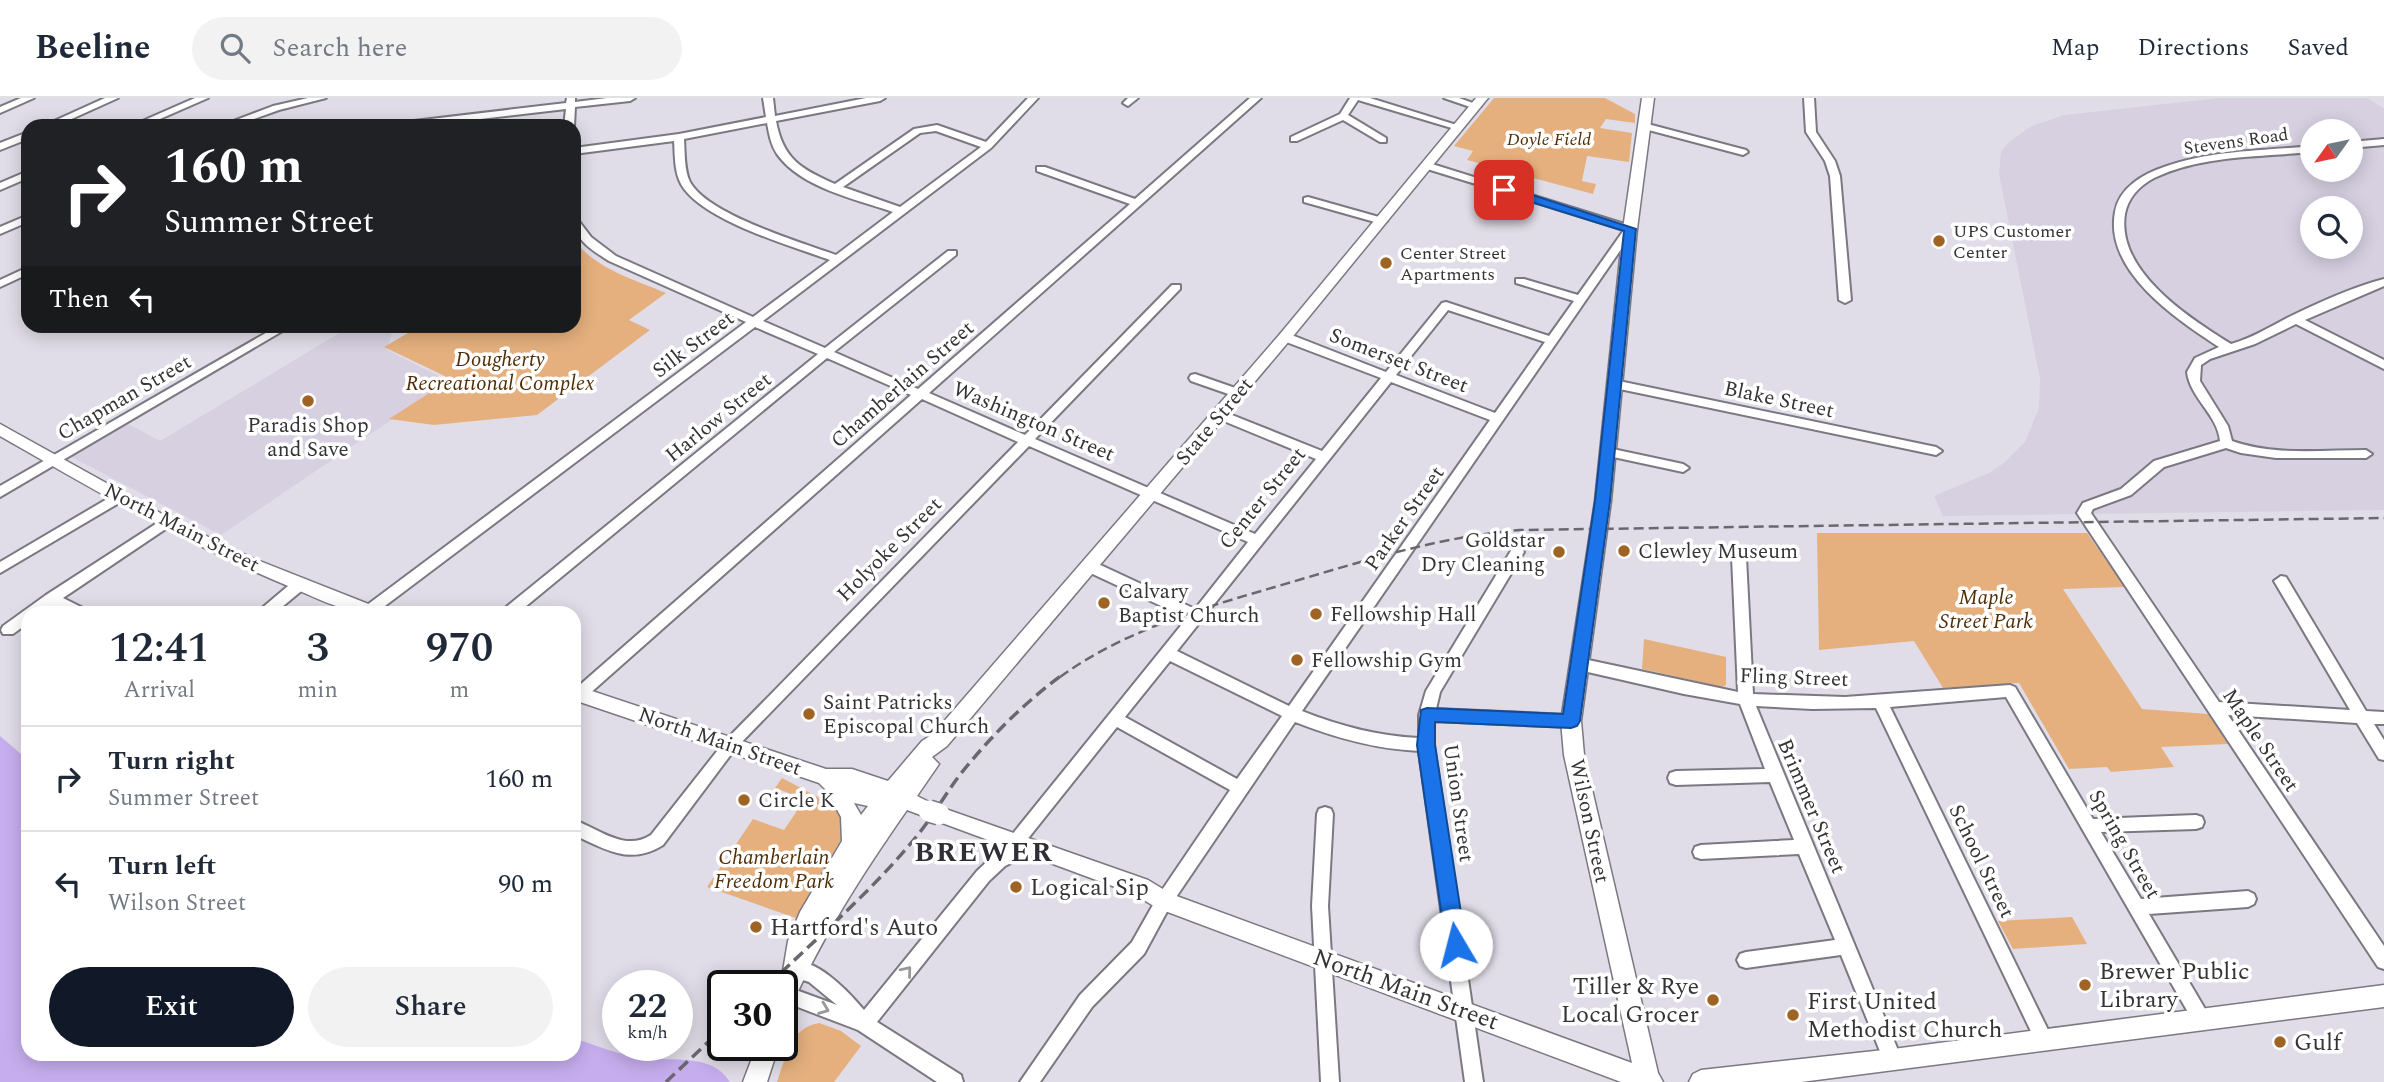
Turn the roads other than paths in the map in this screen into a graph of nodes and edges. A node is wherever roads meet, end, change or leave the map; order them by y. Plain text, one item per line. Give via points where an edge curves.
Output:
1 (29, 98) edge
2 (113, 98) edge
3 (203, 98) edge
4 (321, 98) edge
5 (630, 98) edge
6 (768, 98) edge
7 (880, 98) edge
8 (1033, 98) edge
9 (1256, 98) edge
10 (1358, 98) edge
11 (1449, 98) edge
12 (1647, 98) edge
13 (1809, 98) edge
14 (570, 102) edge
15 (1479, 102) edge
16 (0, 110) edge
17 (1343, 116) junction
18 (64, 119) edge
19 (153, 119) edge
20 (245, 119) edge
21 (447, 119) edge
22 (771, 120) junction
23 (1644, 126) junction
24 (1458, 127) junction
25 (678, 136) junction
26 (21, 138) edge
27 (1294, 139) dead end
28 (1383, 140) dead end
29 (2384, 142) edge
30 (2363, 144) edge
31 (988, 146) junction
32 (0, 147) edge
33 (581, 149) edge
34 (2300, 150) edge
35 (1743, 152) dead end
36 (1428, 166) junction
37 (1041, 169) dead end
38 (0, 176) edge
39 (21, 178) edge
40 (12, 182) junction
41 (0, 187) edge
42 (836, 187) junction
43 (1308, 200) dead end
44 (1138, 203) junction
45 (900, 211) junction
46 (21, 221) edge
47 (1382, 221) junction
48 (1630, 229) junction
49 (0, 231) edge
50 (581, 232) edge
51 (952, 253) dead end
52 (838, 259) junction
53 (21, 274) edge
54 (1520, 281) dead end
55 (2384, 282) edge
56 (0, 284) edge
57 (1176, 287) dead end
58 (1581, 300) junction
59 (1845, 300) dead end
60 (2295, 319) junction
61 (754, 322) junction
62 (273, 333) edge
63 (1285, 337) junction
64 (1553, 341) junction
65 (2230, 349) junction
66 (826, 353) junction
67 (2384, 365) edge
68 (1389, 377) junction
69 (1195, 378) dead end
70 (1614, 384) junction
71 (1237, 393) junction
72 (922, 395) junction
73 (1218, 414) junction
74 (1499, 419) junction
75 (0, 429) edge
76 (1026, 440) junction
77 (2226, 443) junction
78 (1936, 451) dead end
79 (1608, 452) junction
80 (2366, 454) dead end
81 (1324, 457) junction
82 (56, 459) junction
83 (1683, 468) dead end
84 (0, 492) edge
85 (1152, 495) junction
86 (119, 497) junction
87 (165, 523) junction
88 (1258, 541) junction
89 (1517, 552) dead end
90 (1738, 557) dead end
91 (1088, 566) junction
92 (0, 568) edge
93 (2281, 581) dead end
94 (300, 584) junction
95 (51, 599) junction
96 (41, 606) edge
97 (66, 606) edge
98 (274, 606) edge
99 (354, 606) edge
100 (377, 606) edge
101 (517, 606) edge
102 (1197, 616) junction
103 (21, 621) edge
104 (8, 630) dead end
105 (1168, 653) junction
106 (1579, 664) junction
107 (581, 691) edge
108 (2010, 691) joint
109 (581, 697) edge
110 (1746, 699) junction
111 (1880, 701) junction
112 (2214, 708) junction
113 (1293, 714) junction
114 (1427, 715) junction
115 (2362, 716) junction
116 (2384, 718) edge
117 (1115, 719) junction
118 (1571, 721) junction
119 (730, 745) junction
120 (1426, 745) junction
121 (2384, 754) edge
122 (1775, 775) junction
123 (1676, 778) dead end
124 (830, 782) junction
125 (1240, 788) junction
126 (892, 798) junction
127 (1325, 814) dead end
128 (2196, 822) dead end
129 (2088, 826) junction
130 (581, 830) edge
131 (852, 845) junction
132 (1806, 846) junction
133 (1017, 847) junction
134 (1701, 852) dead end
135 (2248, 899) dead end
136 (1164, 901) junction
137 (2136, 906) junction
138 (1847, 946) junction
139 (1324, 959) junction
140 (1746, 960) dead end
141 (2384, 961) edge
142 (793, 969) junction
143 (2384, 996) edge
144 (798, 1003) edge
145 (1466, 1011) junction
146 (2202, 1020) junction
147 (864, 1024) junction
148 (2044, 1040) junction
149 (1893, 1060) junction
150 (762, 1061) edge
151 (755, 1082) edge
152 (954, 1082) edge
153 (1029, 1082) edge
154 (1330, 1082) edge
155 (1474, 1082) edge
156 (1649, 1082) edge
157 (1701, 1082) edge

1 - 16 street
2 - 18 street
3 - 19 street
4 - 20 street
5 - 14 street
6 - 22 street
7 - 22 street
8 - 31 street, Silk Street
9 - 44 street, Chamberlain Street
10 - 17 street
10 - 24 street
11 - 15 street
12 - 23 main road, Wilson Street
13 - 59 street via 1811,132 1835,176
14 - 21 street
15 - 24 main road, State Street
17 - 27 street
17 - 28 street
22 - 25 street
22 - 42 street via 780,152 792,165
23 - 35 street
23 - 48 main road, Wilson Street
24 - 36 main road, State Street
25 - 33 street
25 - 52 street via 682,172 697,199
26 - 32 street
29 - 30 street
31 - 42 street via 937,128 917,131
31 - 45 street, Silk Street
34 - 65 street, Stevens Road via 2164,170 2137,185 2119,212 2121,244 2139,276 2188,320
36 - 47 main road, State Street
36 - 48 street
37 - 44 street
38 - 40 street
39 - 40 street
40 - 41 street
42 - 45 street
43 - 47 street
44 - 72 street, Chamberlain Street
45 - 52 street, Silk Street
46 - 49 street
47 - 63 main road, State Street
48 - 58 street, Parker Street
48 - 70 main road, Wilson Street
50 - 61 street, Washington Street via 610,258
51 - 66 street, Harlow Street
52 - 61 street, Silk Street
53 - 56 street
54 - 58 street
55 - 60 street
57 - 76 street, Holyoke Street
58 - 64 street, Parker Street
60 - 65 street
60 - 67 street
61 - 66 street, Washington Street
61 - 100 street, Silk Street
62 - 82 street, Chapman Street
63 - 68 street, Somerset Street
63 - 71 main road, State Street
64 - 68 street, Center Street via 1447,305
64 - 74 street, Parker Street
65 - 77 street via 2205,356 2193,371 2208,408 2227,436
66 - 72 street, Washington Street
66 - 101 street, Harlow Street
68 - 74 street, Somerset Street
68 - 81 street, Center Street
69 - 71 street
70 - 78 street, Blake Street
70 - 79 main road, Wilson Street
71 - 73 main road, State Street
72 - 76 street, Washington Street
72 - 107 street, Chamberlain Street
73 - 81 street
73 - 85 main road, State Street
74 - 113 street, Parker Street
75 - 82 main road, North Main Street
76 - 85 street, Washington Street
76 - 119 street, Holyoke Street
77 - 80 street via 2264,452
77 - 112 street, Maple Street via 2163,461 2123,494 2086,508 2086,518
79 - 83 street
79 - 106 main road, Wilson Street
81 - 88 street, Center Street
82 - 84 street, Chapman Street
82 - 86 main road, North Main Street
85 - 88 street, Washington Street
85 - 91 main road, State Street
86 - 87 main road, North Main Street
86 - 92 street
87 - 94 main road, North Main Street
87 - 95 street
88 - 102 street, Center Street
89 - 114 street, Union Street via 1433,691
90 - 110 street, Brimmer Street
91 - 102 street
91 - 126 main road, State Street via 940,740 938,752
93 - 115 street
94 - 98 street
94 - 99 main road, North Main Street
95 - 96 street
95 - 97 street
102 - 105 street, Center Street
103 - 104 street
105 - 113 street
105 - 117 street, Center Street
106 - 110 street, Fling Street
106 - 118 main road, Wilson Street
108 - 111 street, Fling Street
108 - 129 street, Spring Street
109 - 119 main road, North Main Street
110 - 111 street, Fling Street
110 - 122 street, Brimmer Street
111 - 148 street, School Street
112 - 115 street
112 - 141 street, Maple Street
113 - 120 street via 1364,741
113 - 125 street, Parker Street
114 - 118 street
114 - 120 street, Union Street
115 - 116 street
115 - 121 street
117 - 125 street
117 - 133 street, Center Street
118 - 156 main road, Wilson Street via 1574,755
119 - 124 main road, North Main Street
119 - 130 street, Holyoke Street via 663,834 643,849 624,849
120 - 145 street, Union Street
122 - 123 street
122 - 132 street, Brimmer Street
124 - 126 main road, North Main Street
124 - 131 main road via 851,816
125 - 136 street, Parker Street
126 - 131 main road, State Street
126 - 133 main road, North Main Street via 976,829 990,841
126 - 142 main road, State Street via 859,862
127 - 139 street via 1320,891
128 - 129 street
129 - 137 street, Spring Street
131 - 142 main road, State Street via 805,923
132 - 134 street
132 - 138 street, Brimmer Street
133 - 136 main road, North Main Street via 1136,897
147 -> 133 street, Center Street via 983,876
135 - 137 street
136 - 139 main road, North Main Street
136 - 153 street, Parker Street via 1138,948 1086,1001
137 - 146 street, Spring Street
138 - 140 street
138 - 149 street, Brimmer Street
139 - 145 main road, North Main Street
139 - 154 street
142 - 147 street via 831,987
143 - 146 main road
144 -> 147 street
145 - 155 street, Union Street
145 - 156 main road, North Main Street
146 - 148 main road
147 - 152 street
148 - 149 main road
149 - 157 main road
150 - 151 main road

